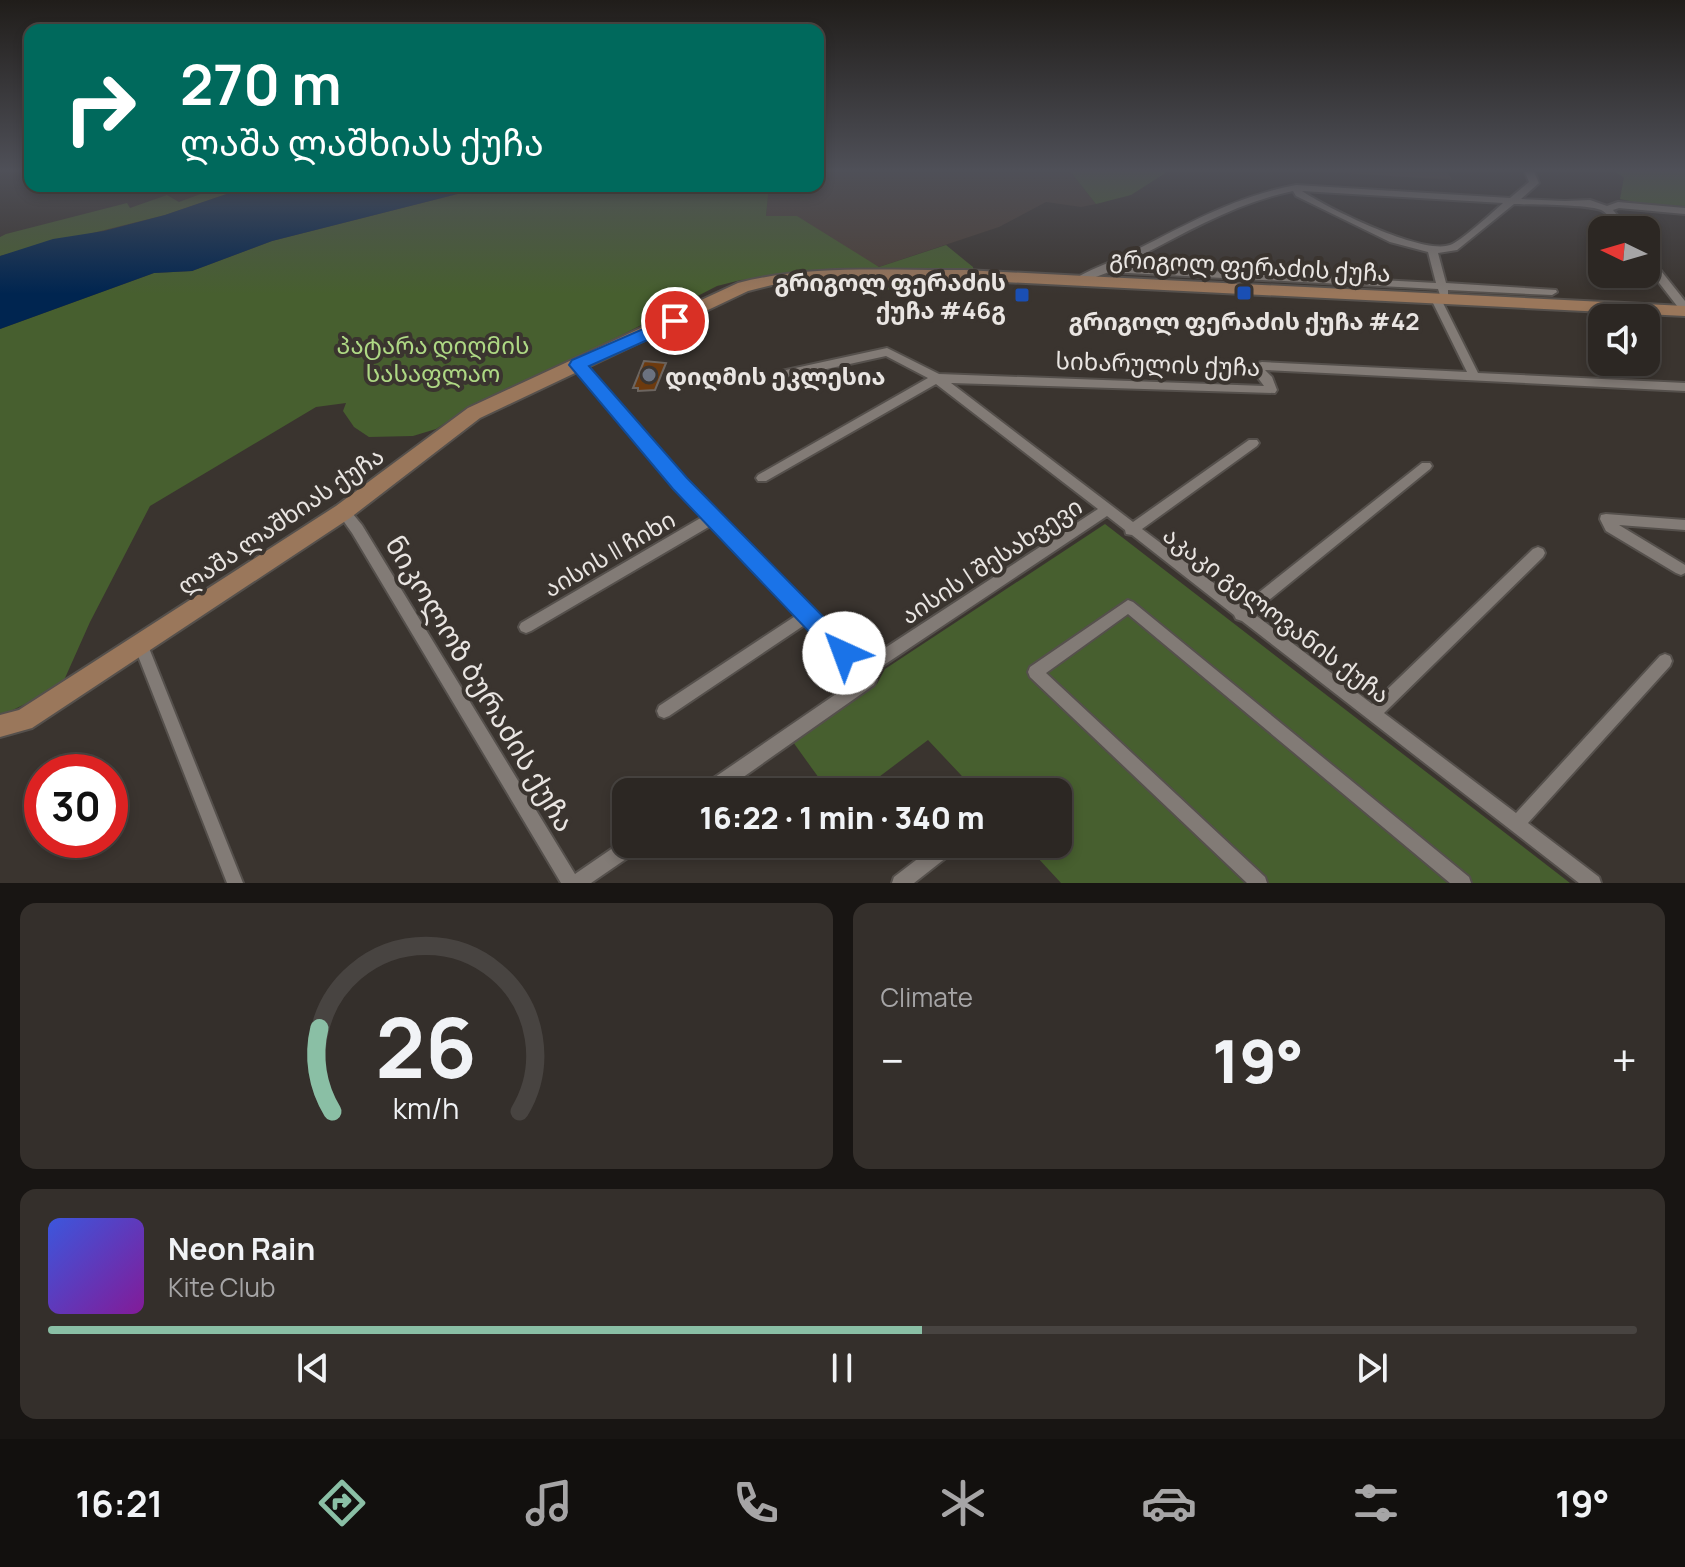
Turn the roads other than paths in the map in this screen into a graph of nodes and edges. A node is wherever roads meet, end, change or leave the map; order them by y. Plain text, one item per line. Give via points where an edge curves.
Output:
1 (1220, 211) edge
2 (1334, 211) edge
3 (1499, 211) edge
4 (1432, 250) junction
5 (1109, 269) junction
6 (1660, 275) edge
7 (812, 277) joint
8 (1077, 281) junction
9 (1552, 292) dead end
10 (1442, 296) junction
11 (1680, 297) edge
12 (1685, 310) edge
13 (578, 365) junction
14 (781, 375) dead end
15 (1474, 375) junction
16 (937, 378) junction
17 (1685, 387) edge
18 (1253, 443) dead end
19 (1426, 466) dead end
20 (762, 478) dead end
21 (1105, 511) junction
22 (343, 512) junction
23 (714, 517) junction
24 (1685, 525) edge
25 (1131, 530) junction
26 (1538, 553) dead end
27 (1681, 569) dead end
28 (809, 615) junction
29 (1241, 615) junction
30 (526, 627) dead end
31 (140, 643) junction
32 (1665, 661) dead end
33 (861, 672) junction
34 (664, 711) dead end
35 (1373, 714) junction
36 (0, 726) edge
37 (728, 778) edge
38 (1516, 825) junction
39 (612, 858) edge
40 (932, 858) edge
41 (235, 883) edge
42 (574, 883) edge
43 (900, 883) edge
44 (1259, 883) edge
45 (1463, 883) edge
46 (1593, 883) edge

1 - 5 street
2 - 4 street via 1393,240
3 - 4 street via 1454,248
4 - 10 street
5 - 8 street
5 - 10 street
6 - 11 street
7 - 8 street, გრიგოლ ფერაძის ქუჩა via 964,275
7 - 13 street, ლაშა ლაშხიას ქუჩა via 743,287
8 - 10 street, გრიგოლ ფერაძის ქუჩა
9 - 10 street
10 - 12 street, გრიგოლ ფერაძის ქუჩა
10 - 15 street
11 - 12 street
13 - 22 street, ლაშა ლაშხიას ქუჩა via 474,413
13 - 23 street
14 - 16 street via 887,352
15 - 16 street, სიხარულის ქუჩა via 1262,366 1259,371 1271,390
15 - 17 street, სიხარულის ქუჩა
16 - 20 street
16 - 21 street, აკაკი გელოვანის ქუჩა
18 - 25 street
19 - 29 street
21 - 25 street, აკაკი გელოვანის ქუჩა
21 - 33 street, აისის I შესახვევი
22 - 31 street, ლაშა ლაშხიას ქუჩა
22 - 42 street, ნიკოლოზ ბურაძის ქუჩა
23 - 28 street
23 - 30 street, აისის II ჩიხი
24 - 27 street via 1606,519
25 - 29 street, აკაკი გელოვანის ქუჩა
26 - 35 street
28 - 33 street
28 - 34 street
29 - 35 street, აკაკი გელოვანის ქუჩა
31 - 36 street, ლაშა ლაშხიას ქუჩა via 24,720
31 - 41 street
32 - 38 street
33 - 37 street via 869,680
35 - 38 street, აკაკი გელოვანის ქუჩა
38 - 46 street, აკაკი გელოვანის ქუჩა
39 - 42 street
40 - 43 street
44 - 45 street via 1035,672 1128,606

